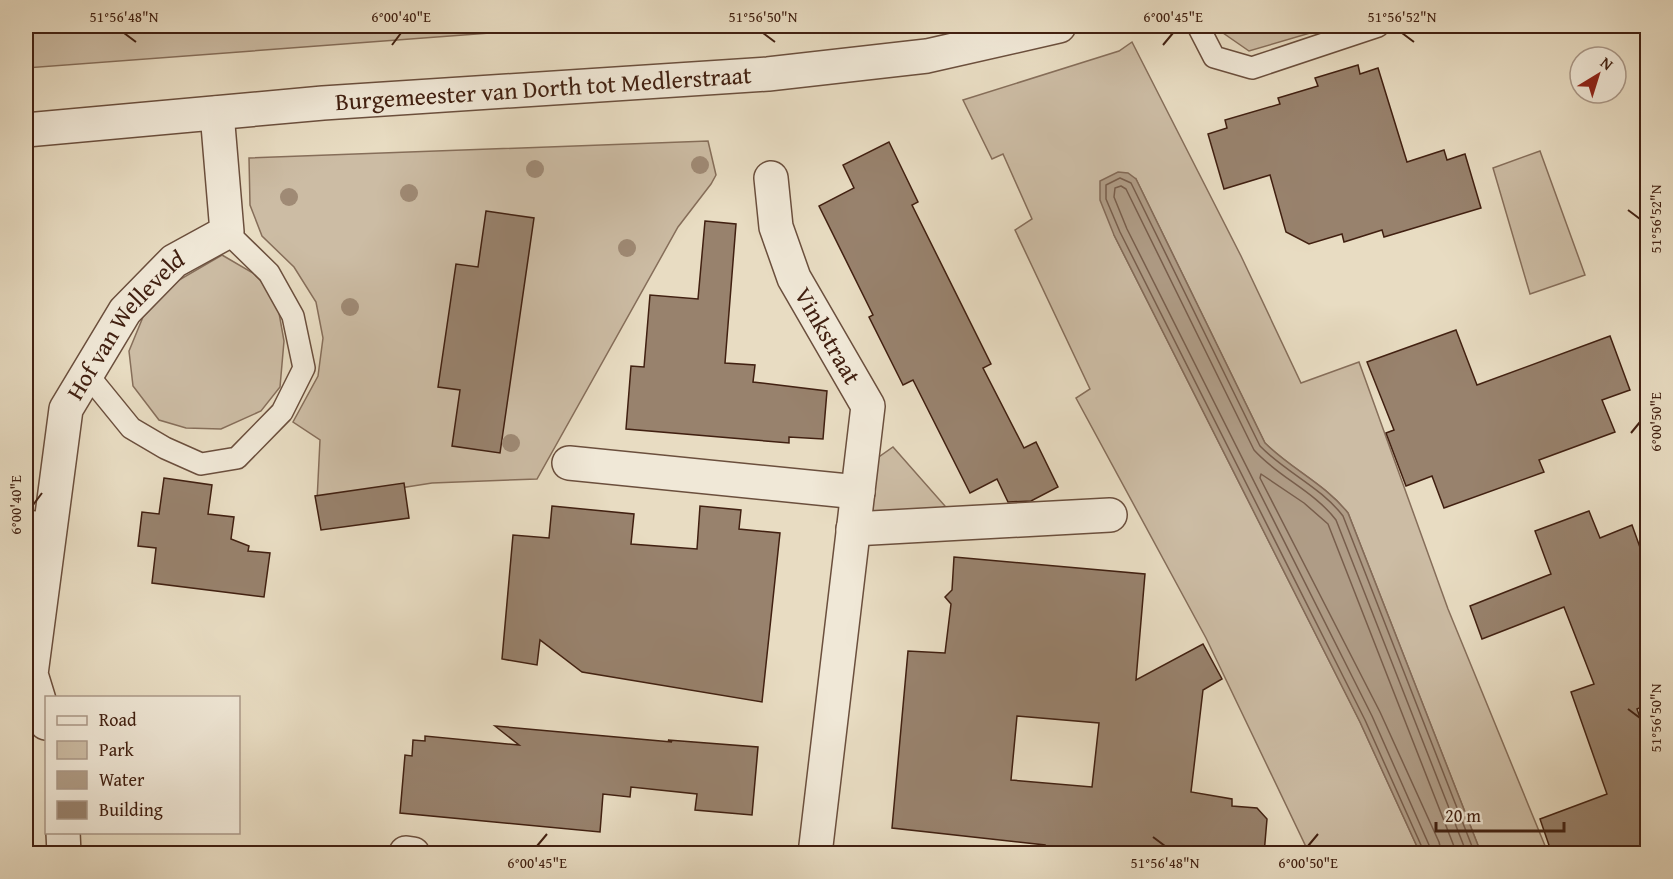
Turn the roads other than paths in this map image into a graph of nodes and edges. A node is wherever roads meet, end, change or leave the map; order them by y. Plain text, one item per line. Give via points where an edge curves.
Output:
1 (1059, 26) edge
2 (1198, 26) edge
3 (1378, 26) edge
4 (218, 113) junction
5 (26, 130) edge
6 (771, 178) dead end
7 (227, 232) junction
8 (87, 374) junction
9 (569, 463) dead end
10 (858, 492) junction
11 (1110, 515) dead end
12 (38, 523) edge
13 (853, 529) junction
14 (28, 677) edge
15 (45, 720) edge
16 (63, 834) edge
17 (406, 853) edge
18 (64, 854) edge
19 (413, 854) edge
20 (815, 854) edge

1 - 4 street, Burgemeester van Dorth tot Medlerstraat via 927,56 776,73
2 - 3 lane via 1214,57 1252,68
4 - 5 street, Burgemeester van Dorth tot Medlerstraat
4 - 7 street
6 - 10 street, Vinkstraat via 776,227 794,278 868,406
7 - 8 street, Hof van Welleveld via 174,261 124,311
7 - 8 lane via 269,273 293,316 304,368 282,412 245,450 237,458 201,464 165,448 131,428
8 - 12 street, Hof van Welleveld via 66,409
9 - 10 street
10 - 13 street, Vinkstraat
11 - 13 street
12 - 14 street, Hof van Welleveld
13 - 20 street, Vinkstraat
14 - 15 street, Hof van Welleveld
16 - 18 street
17 - 19 street

